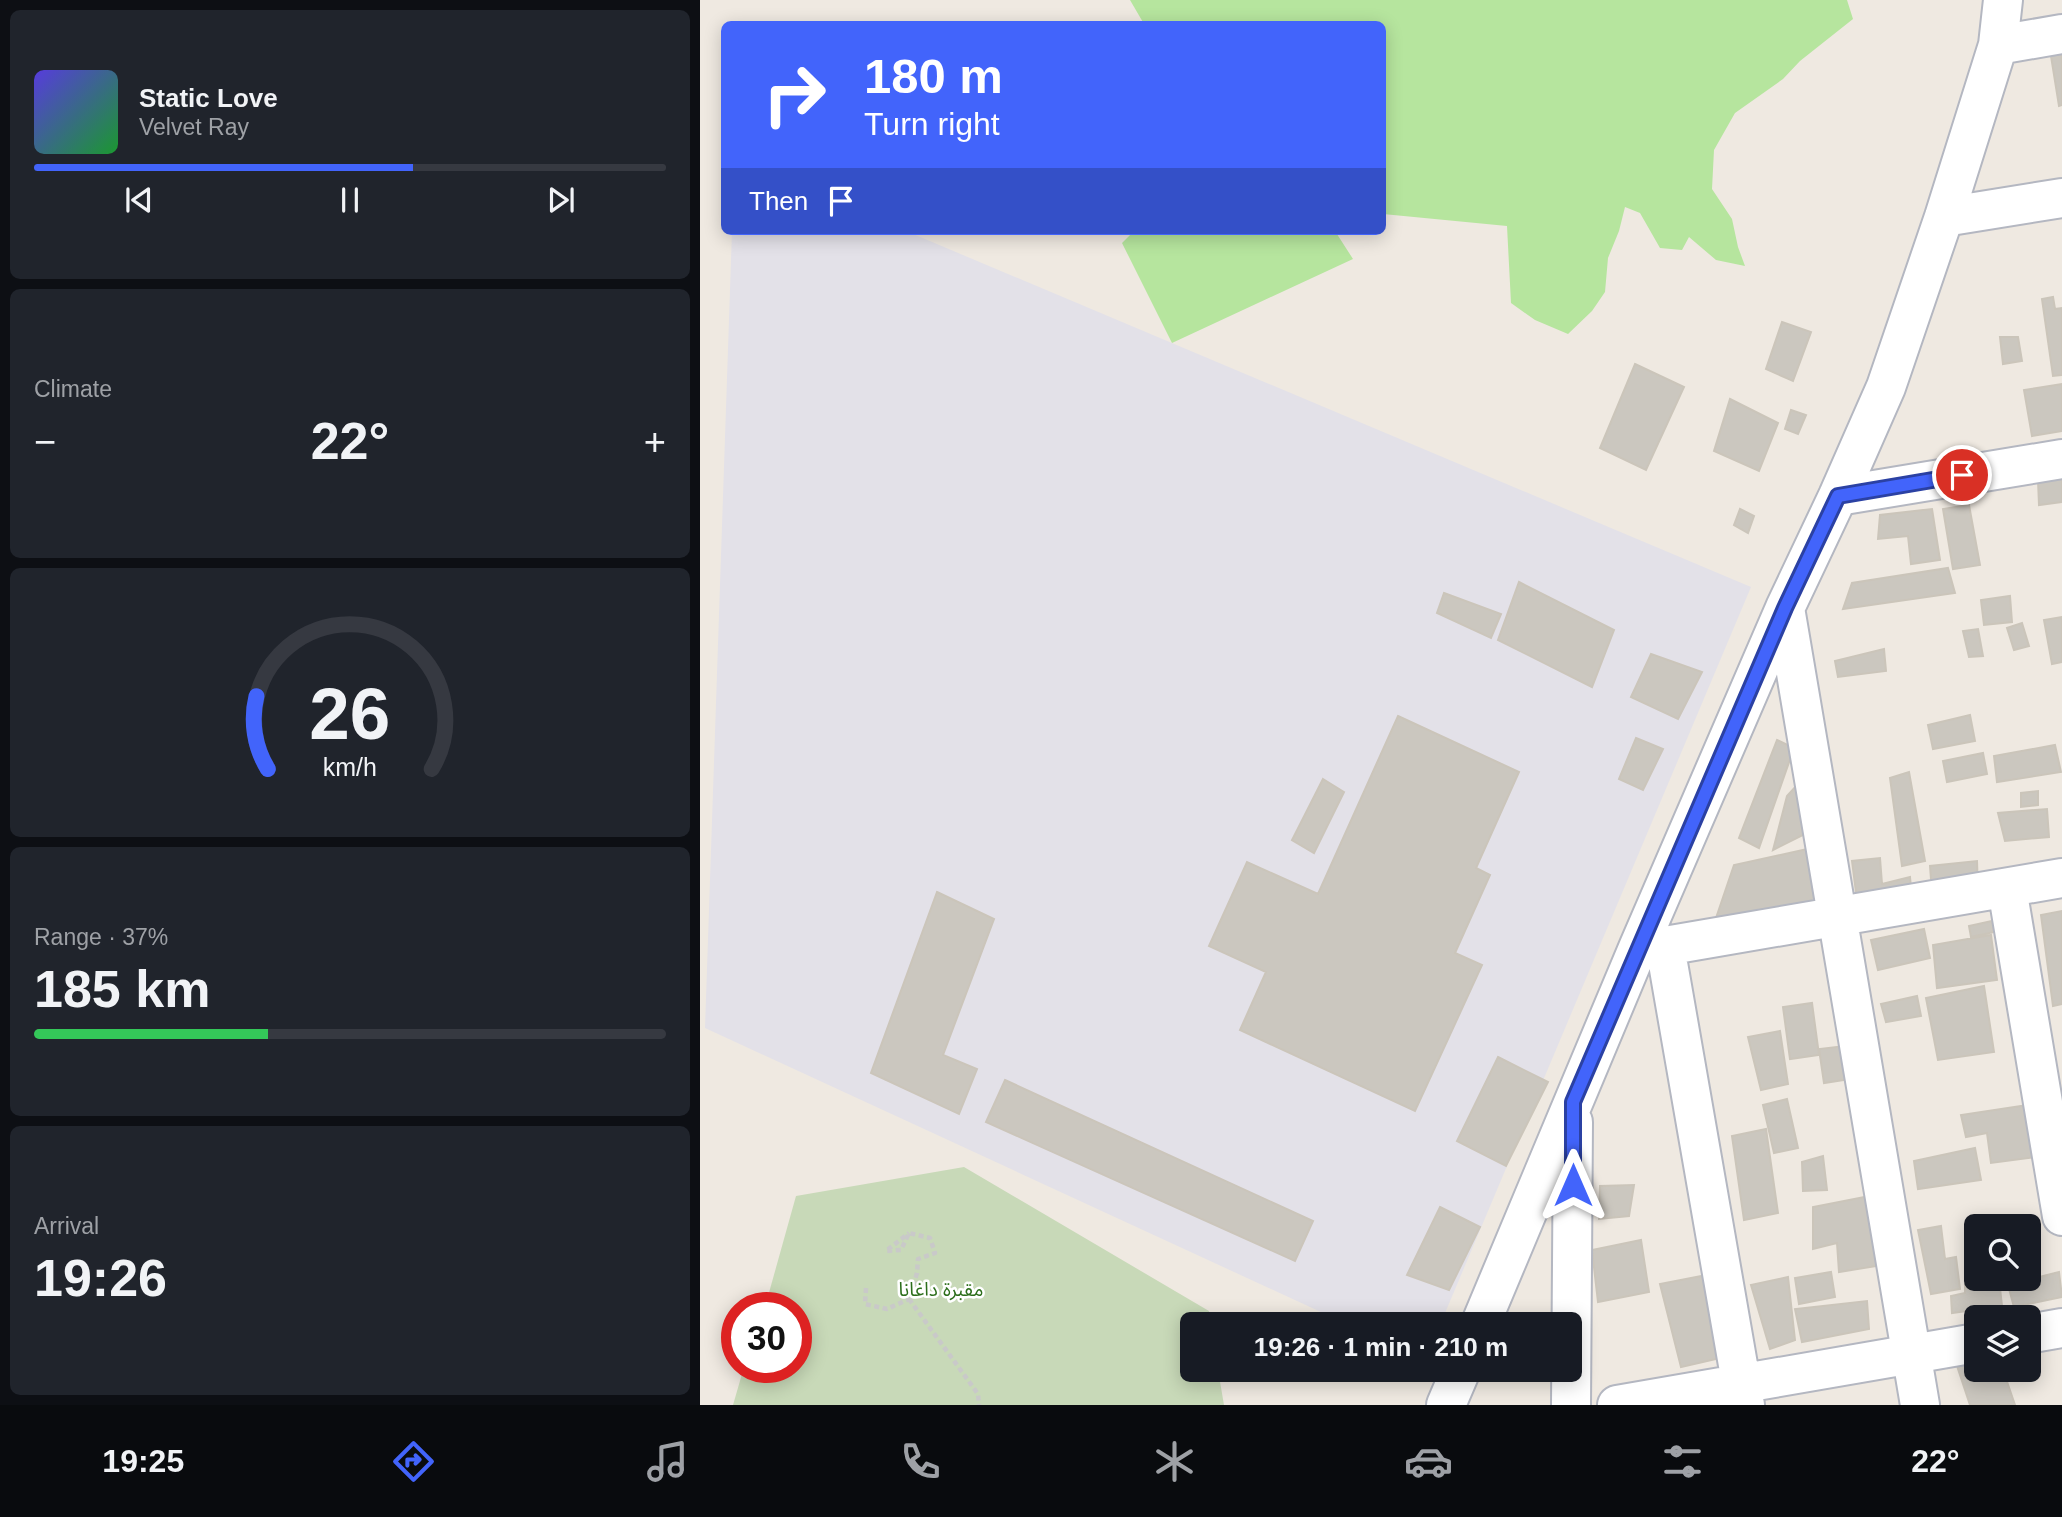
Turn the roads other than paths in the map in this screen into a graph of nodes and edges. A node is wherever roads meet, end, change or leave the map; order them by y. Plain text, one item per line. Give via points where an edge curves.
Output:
1 (2003, 0) edge
2 (2062, 34) edge
3 (1998, 45) junction
4 (2062, 198) edge
5 (1944, 217) junction
6 (2062, 459) edge
7 (1838, 496) junction
8 (1785, 608) junction
9 (2062, 878) edge
10 (2007, 888) junction
11 (1837, 917) junction
12 (1651, 947) junction
13 (1573, 1102) junction
14 (2062, 1216) edge
15 (1485, 1312) edge
16 (2062, 1328) edge
17 (2041, 1332) edge
18 (1964, 1345) edge
19 (1911, 1354) junction
20 (1456, 1382) edge
21 (1743, 1394) edge
22 (1447, 1405) edge
23 (1571, 1405) edge
24 (1617, 1405) edge
25 (1920, 1405) edge

1 - 3 street
2 - 3 street
3 - 5 street
4 - 5 street
5 - 7 street via 1886,387
6 - 7 street
7 - 8 street
8 - 11 street
8 - 12 street
9 - 10 street
10 - 11 street
10 - 14 street
11 - 12 street
11 - 19 street
12 - 13 street
12 - 21 street
13 - 15 street
13 - 23 street
16 - 17 street
18 - 19 street
19 - 21 street
19 - 25 street
20 - 22 street
21 - 24 street

